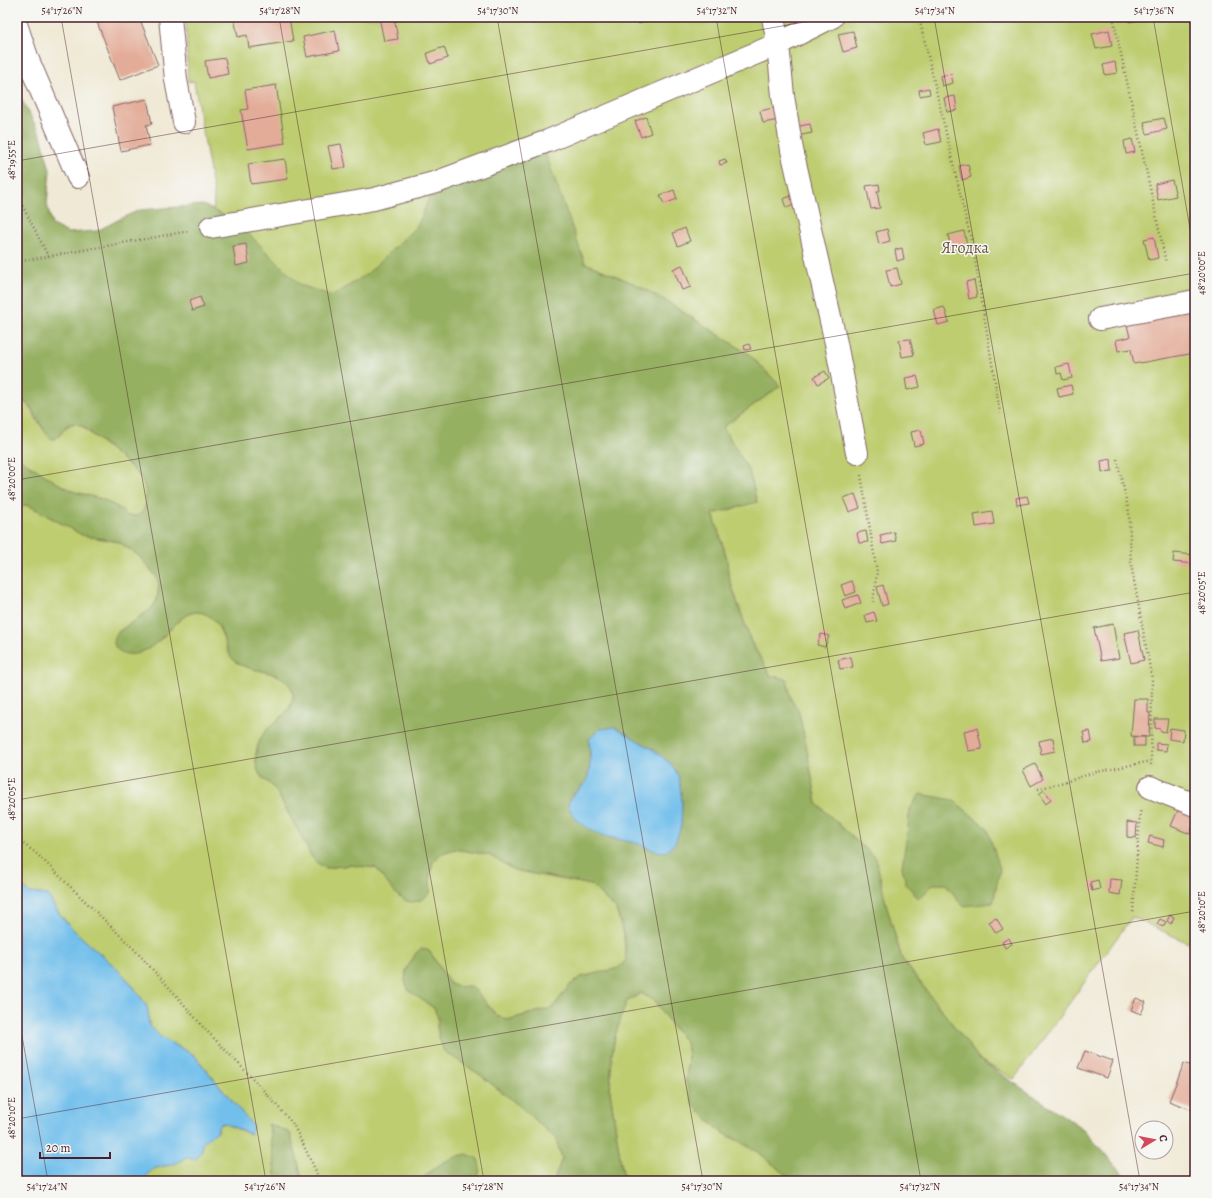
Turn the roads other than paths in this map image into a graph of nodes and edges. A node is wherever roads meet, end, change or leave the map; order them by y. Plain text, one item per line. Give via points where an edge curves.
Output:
1 (170, 17) edge
2 (773, 17) edge
3 (832, 17) edge
4 (17, 27) edge
5 (778, 44) junction
6 (184, 122) dead end
7 (78, 177) dead end
8 (211, 227) road end
9 (1195, 301) edge
10 (1100, 319) dead end
11 (857, 453) road end
12 (1150, 787) road end
13 (1195, 805) edge

1 - 6 lane via 176,80
2 - 5 lane
3 - 5 lane
4 - 7 lane via 28,60
5 - 8 lane via 548,141 437,182 374,199
5 - 11 lane via 792,150 836,343
9 - 10 lane
12 - 13 lane

